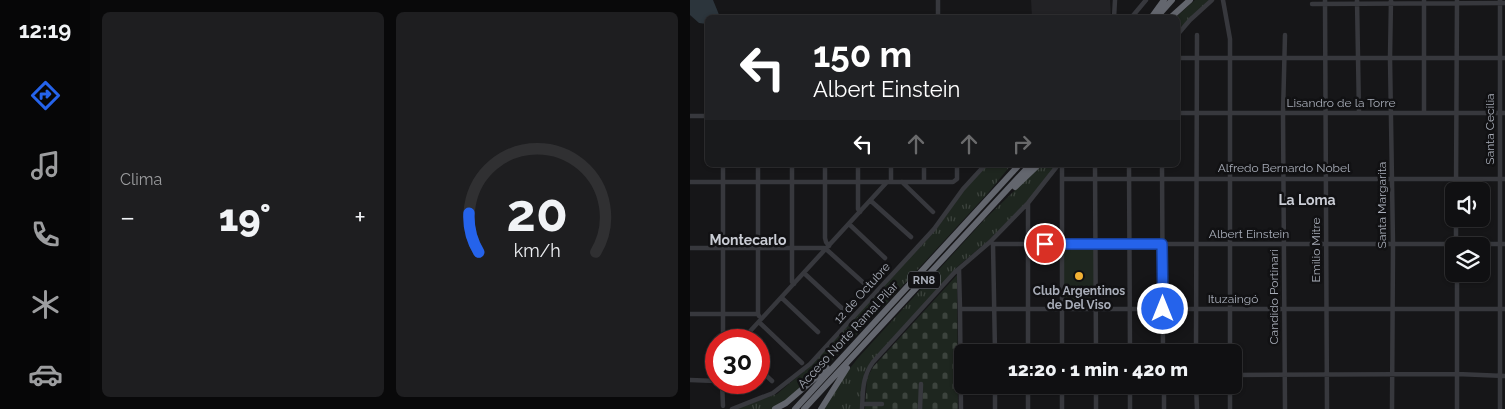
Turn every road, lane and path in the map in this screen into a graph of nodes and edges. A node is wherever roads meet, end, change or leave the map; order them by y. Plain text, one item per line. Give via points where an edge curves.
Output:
1 (938, 0) edge
2 (1115, 0) edge
3 (1146, 0) edge
4 (1164, 0) edge
5 (1172, 0) edge
6 (1183, 0) edge
7 (1190, 0) edge
8 (1212, 0) edge
9 (1223, 0) edge
10 (1325, 2) edge
11 (1357, 2) edge
12 (1391, 2) edge
13 (1424, 2) edge
14 (1457, 2) edge
15 (1502, 2) edge
16 (1312, 4) dead end
17 (938, 15) edge
18 (1114, 15) edge
19 (1134, 15) edge
20 (1154, 15) edge
21 (1159, 15) edge
22 (1170, 15) edge
23 (1172, 15) edge
24 (1180, 32) edge
25 (1197, 34) dead end
26 (1285, 35) dead end
27 (1180, 58) edge
28 (1196, 58) junction
29 (1230, 58) junction
30 (1284, 58) junction
31 (1325, 58) junction
32 (1358, 58) junction
33 (1390, 58) junction
34 (1424, 58) junction
35 (1457, 58) junction
36 (1503, 58) edge
37 (1180, 113) edge
38 (1196, 113) junction
39 (1230, 113) junction
40 (1284, 113) junction
41 (1326, 113) junction
42 (1358, 113) junction
43 (1391, 113) junction
44 (1424, 113) junction
45 (1457, 113) junction
46 (1503, 113) edge
47 (690, 116) edge
48 (705, 116) edge
49 (723, 167) edge
50 (758, 167) edge
51 (792, 167) edge
52 (825, 167) edge
53 (858, 167) edge
54 (891, 167) edge
55 (924, 167) edge
56 (957, 167) edge
57 (983, 167) edge
58 (1012, 167) edge
59 (1018, 167) edge
60 (1028, 167) edge
61 (1036, 167) edge
62 (1056, 167) edge
63 (1062, 167) edge
64 (1095, 167) edge
65 (1129, 167) edge
66 (1162, 167) edge
67 (1096, 178) junction
68 (1129, 178) junction
69 (1162, 178) junction
70 (1196, 178) junction
71 (1231, 178) junction
72 (1284, 178) junction
73 (1326, 178) junction
74 (1392, 178) junction
75 (1456, 178) junction
76 (1062, 179) junction
77 (1503, 179) edge
78 (690, 182) edge
79 (723, 182) junction
80 (758, 182) junction
81 (792, 182) junction
82 (825, 182) junction
83 (858, 182) junction
84 (889, 182) junction
85 (902, 182) junction
86 (924, 182) junction
87 (1456, 182) edge
88 (871, 201) junction
89 (1028, 203) junction
90 (982, 205) junction
91 (991, 207) junction
92 (860, 212) junction
93 (933, 212) dead end
94 (849, 224) junction
95 (911, 237) dead end
96 (992, 243) junction
97 (1028, 244) junction
98 (1062, 244) junction
99 (1096, 244) junction
100 (1129, 244) junction
101 (1162, 244) junction
102 (1197, 244) junction
103 (1230, 244) junction
104 (1284, 244) junction
105 (1327, 244) junction
106 (1393, 244) junction
107 (1490, 244) edge
108 (1503, 244) edge
109 (1445, 245) edge
110 (827, 247) junction
111 (690, 248) edge
112 (722, 248) junction
113 (758, 248) junction
114 (792, 248) junction
115 (885, 258) dead end
116 (959, 269) junction
117 (804, 273) junction
118 (1457, 282) edge
119 (794, 284) junction
120 (867, 286) dead end
121 (782, 298) junction
122 (1457, 308) junction
123 (1503, 308) edge
124 (960, 309) junction
125 (995, 309) junction
126 (1028, 309) junction
127 (1062, 309) junction
128 (1096, 309) junction
129 (1130, 309) junction
130 (1163, 309) junction
131 (1197, 309) junction
132 (1230, 309) junction
133 (1284, 309) junction
134 (1326, 309) junction
135 (1392, 309) junction
136 (847, 313) dead end
137 (690, 314) edge
138 (723, 314) junction
139 (758, 314) junction
140 (760, 320) junction
141 (723, 329) edge
142 (752, 329) edge
143 (818, 332) dead end
144 (961, 344) edge
145 (995, 344) edge
146 (1028, 344) edge
147 (1062, 344) edge
148 (1096, 344) edge
149 (1130, 344) edge
150 (1163, 344) edge
151 (1196, 344) edge
152 (1230, 344) edge
153 (854, 350) junction
154 (802, 363) dead end
155 (1327, 374) junction
156 (1391, 374) junction
157 (1457, 374) junction
158 (1242, 375) edge
159 (1285, 375) junction
160 (1503, 376) edge
161 (690, 380) edge
162 (705, 381) edge
163 (921, 384) dead end
164 (722, 394) edge
165 (961, 394) edge
166 (995, 394) edge
167 (1028, 394) edge
168 (1062, 394) edge
169 (1096, 394) edge
170 (1130, 394) edge
171 (1164, 394) edge
172 (1196, 394) edge
173 (1230, 394) edge
174 (882, 404) dead end
175 (723, 406) dead end
176 (862, 407) edge
177 (732, 409) edge
178 (775, 409) edge
179 (795, 409) edge
180 (804, 409) edge
181 (820, 409) edge
182 (920, 409) edge
183 (961, 409) edge
184 (995, 409) edge
185 (1028, 409) edge
186 (1062, 409) edge
187 (1096, 409) edge
188 (1130, 409) edge
189 (1164, 409) edge
190 (1197, 409) edge
191 (1230, 409) edge
192 (1285, 409) edge
193 (1327, 409) edge
194 (1392, 409) edge
195 (1457, 409) edge
196 (1500, 409) edge

1 - 17 street
2 - 18 street
3 - 19 street
4 - 20 highway
5 - 21 highway
6 - 22 highway
7 - 23 highway
8 - 24 street
9 - 29 street
10 - 11 street
10 - 16 street
10 - 31 street, Emilio Mitre
11 - 12 street
11 - 32 street
12 - 13 street
12 - 33 street, Santa Margarita
13 - 14 street
13 - 34 street
14 - 15 street
14 - 35 street
15 - 36 street, Santa Cecilia
25 - 28 street
26 - 30 street, Candido Portinari
27 - 28 street
28 - 29 street
28 - 38 street
29 - 30 street
29 - 39 street
30 - 31 street
30 - 40 street, Candido Portinari
31 - 32 street
31 - 41 street, Emilio Mitre
32 - 33 street
32 - 42 street
33 - 34 street
33 - 43 street, Santa Margarita
34 - 35 street
34 - 44 street
35 - 36 street
35 - 45 street
36 - 46 street, Santa Cecilia
37 - 38 street, Lisandro de la Torre
38 - 39 street, Lisandro de la Torre
38 - 70 street
39 - 40 street, Lisandro de la Torre
39 - 71 street
40 - 41 street, Lisandro de la Torre
40 - 72 street, Candido Portinari
41 - 42 street, Lisandro de la Torre
41 - 73 street, Emilio Mitre
42 - 43 street, Lisandro de la Torre
43 - 44 street, Lisandro de la Torre
43 - 74 street, Santa Margarita
44 - 45 street, Lisandro de la Torre
45 - 46 street, Lisandro de la Torre
45 - 75 street
46 - 77 street, Santa Cecilia
47 - 48 street
49 - 79 street
50 - 80 street
51 - 81 street
52 - 82 street
53 - 83 street
54 - 84 street
55 - 86 street
56 - 86 street via 955,181
57 - 177 street, 12 de Octubre via 934,229 807,367 773,393
58 - 90 highway
59 - 90 highway, Acceso Norte Ramal Pilar / RN8
60 - 91 highway, Acceso Norte Ramal Pilar / RN8
61 - 91 highway
62 - 89 street
63 - 76 street
64 - 67 street
65 - 68 street
66 - 69 street
67 - 68 street, Alfredo Bernardo Nobel
67 - 76 street, Alfredo Bernardo Nobel
67 - 99 street
68 - 69 street, Alfredo Bernardo Nobel
68 - 100 street
69 - 70 street, Alfredo Bernardo Nobel
69 - 101 street
70 - 71 street, Alfredo Bernardo Nobel
70 - 102 street
71 - 72 street, Alfredo Bernardo Nobel
71 - 103 street
72 - 73 street, Alfredo Bernardo Nobel
72 - 104 street, Candido Portinari
73 - 74 street, Alfredo Bernardo Nobel
73 - 105 street, Emilio Mitre
74 - 75 street, Alfredo Bernardo Nobel
74 - 106 street, Santa Margarita
75 - 77 street, Alfredo Bernardo Nobel
75 - 87 street
76 - 98 street
77 - 108 street, Santa Cecilia
78 - 79 street
79 - 80 street
79 - 112 street
80 - 81 street
80 - 113 street
81 - 82 street
81 - 114 street
82 - 83 street
82 - 110 street
83 - 84 street
83 - 92 street
84 - 85 street
84 - 88 street
85 - 86 street
85 - 93 street
88 - 92 street
88 - 95 street
89 - 96 street
89 - 97 street
90 - 153 highway, Acceso Norte Ramal Pilar / RN8
91 - 153 highway, Acceso Norte Ramal Pilar / RN8
92 - 94 street
94 - 110 street
94 - 115 street
96 - 97 street, Albert Einstein
96 - 116 street
96 - 125 street
97 - 98 street, Albert Einstein
97 - 126 street
98 - 99 street, Albert Einstein
98 - 127 street
99 - 100 street, Albert Einstein
99 - 128 street
100 - 101 street, Albert Einstein
100 - 129 street
101 - 102 street, Albert Einstein
101 - 130 street
102 - 103 street, Albert Einstein
102 - 131 street
103 - 104 street, Albert Einstein
103 - 132 street
104 - 105 street, Albert Einstein
104 - 133 street, Candido Portinari
105 - 106 street, Albert Einstein
105 - 134 street, Emilio Mitre
106 - 109 street, Albert Einstein
106 - 135 street, Santa Margarita
107 - 108 street, Albert Einstein
108 - 123 street, Santa Cecilia
110 - 114 street
110 - 117 street
110 - 120 street
111 - 112 street
112 - 113 street
112 - 138 street
113 - 114 street
113 - 139 street
114 - 119 street
116 - 124 street
116 - 176 street via 870,366 864,383
117 - 119 street
117 - 136 street
118 - 122 street
119 - 121 street
121 - 140 street
121 - 143 street
122 - 123 street, Ituzaingó
122 - 135 street, Ituzaingó
122 - 157 street
123 - 160 street, Santa Cecilia
124 - 125 street, Ituzaingó
124 - 144 street
125 - 126 street, Ituzaingó
125 - 145 street
126 - 127 street, Ituzaingó
126 - 146 street
127 - 128 street, Ituzaingó
127 - 147 street
128 - 129 street, Ituzaingó
128 - 148 street
129 - 130 street, Ituzaingó
129 - 149 street
130 - 131 street, Ituzaingó
130 - 150 street
131 - 132 street, Ituzaingó
131 - 151 street
132 - 133 street, Ituzaingó
132 - 152 street
133 - 134 street, Ituzaingó
133 - 159 street, Candido Portinari
134 - 135 street, Ituzaingó
134 - 155 street, Emilio Mitre
135 - 156 street, Santa Margarita
137 - 138 street
138 - 139 street
138 - 141 street
139 - 140 street
140 - 142 street
140 - 154 street
153 - 178 highway
153 - 179 highway, Acceso Norte Ramal Pilar / RN8
153 - 180 highway, Acceso Norte Ramal Pilar / RN8
153 - 181 highway
155 - 156 street
155 - 159 street
155 - 193 street, Emilio Mitre
156 - 157 street
156 - 194 street, Santa Margarita
157 - 160 street
157 - 195 street
158 - 159 street
159 - 192 street, Candido Portinari
160 - 196 street, Santa Cecilia
161 - 162 street
163 - 182 street
164 - 175 street
165 - 183 street
166 - 184 street
167 - 185 street
168 - 186 street
169 - 187 street
170 - 188 street
171 - 189 street
172 - 190 street
173 - 191 street
174 - 176 street

